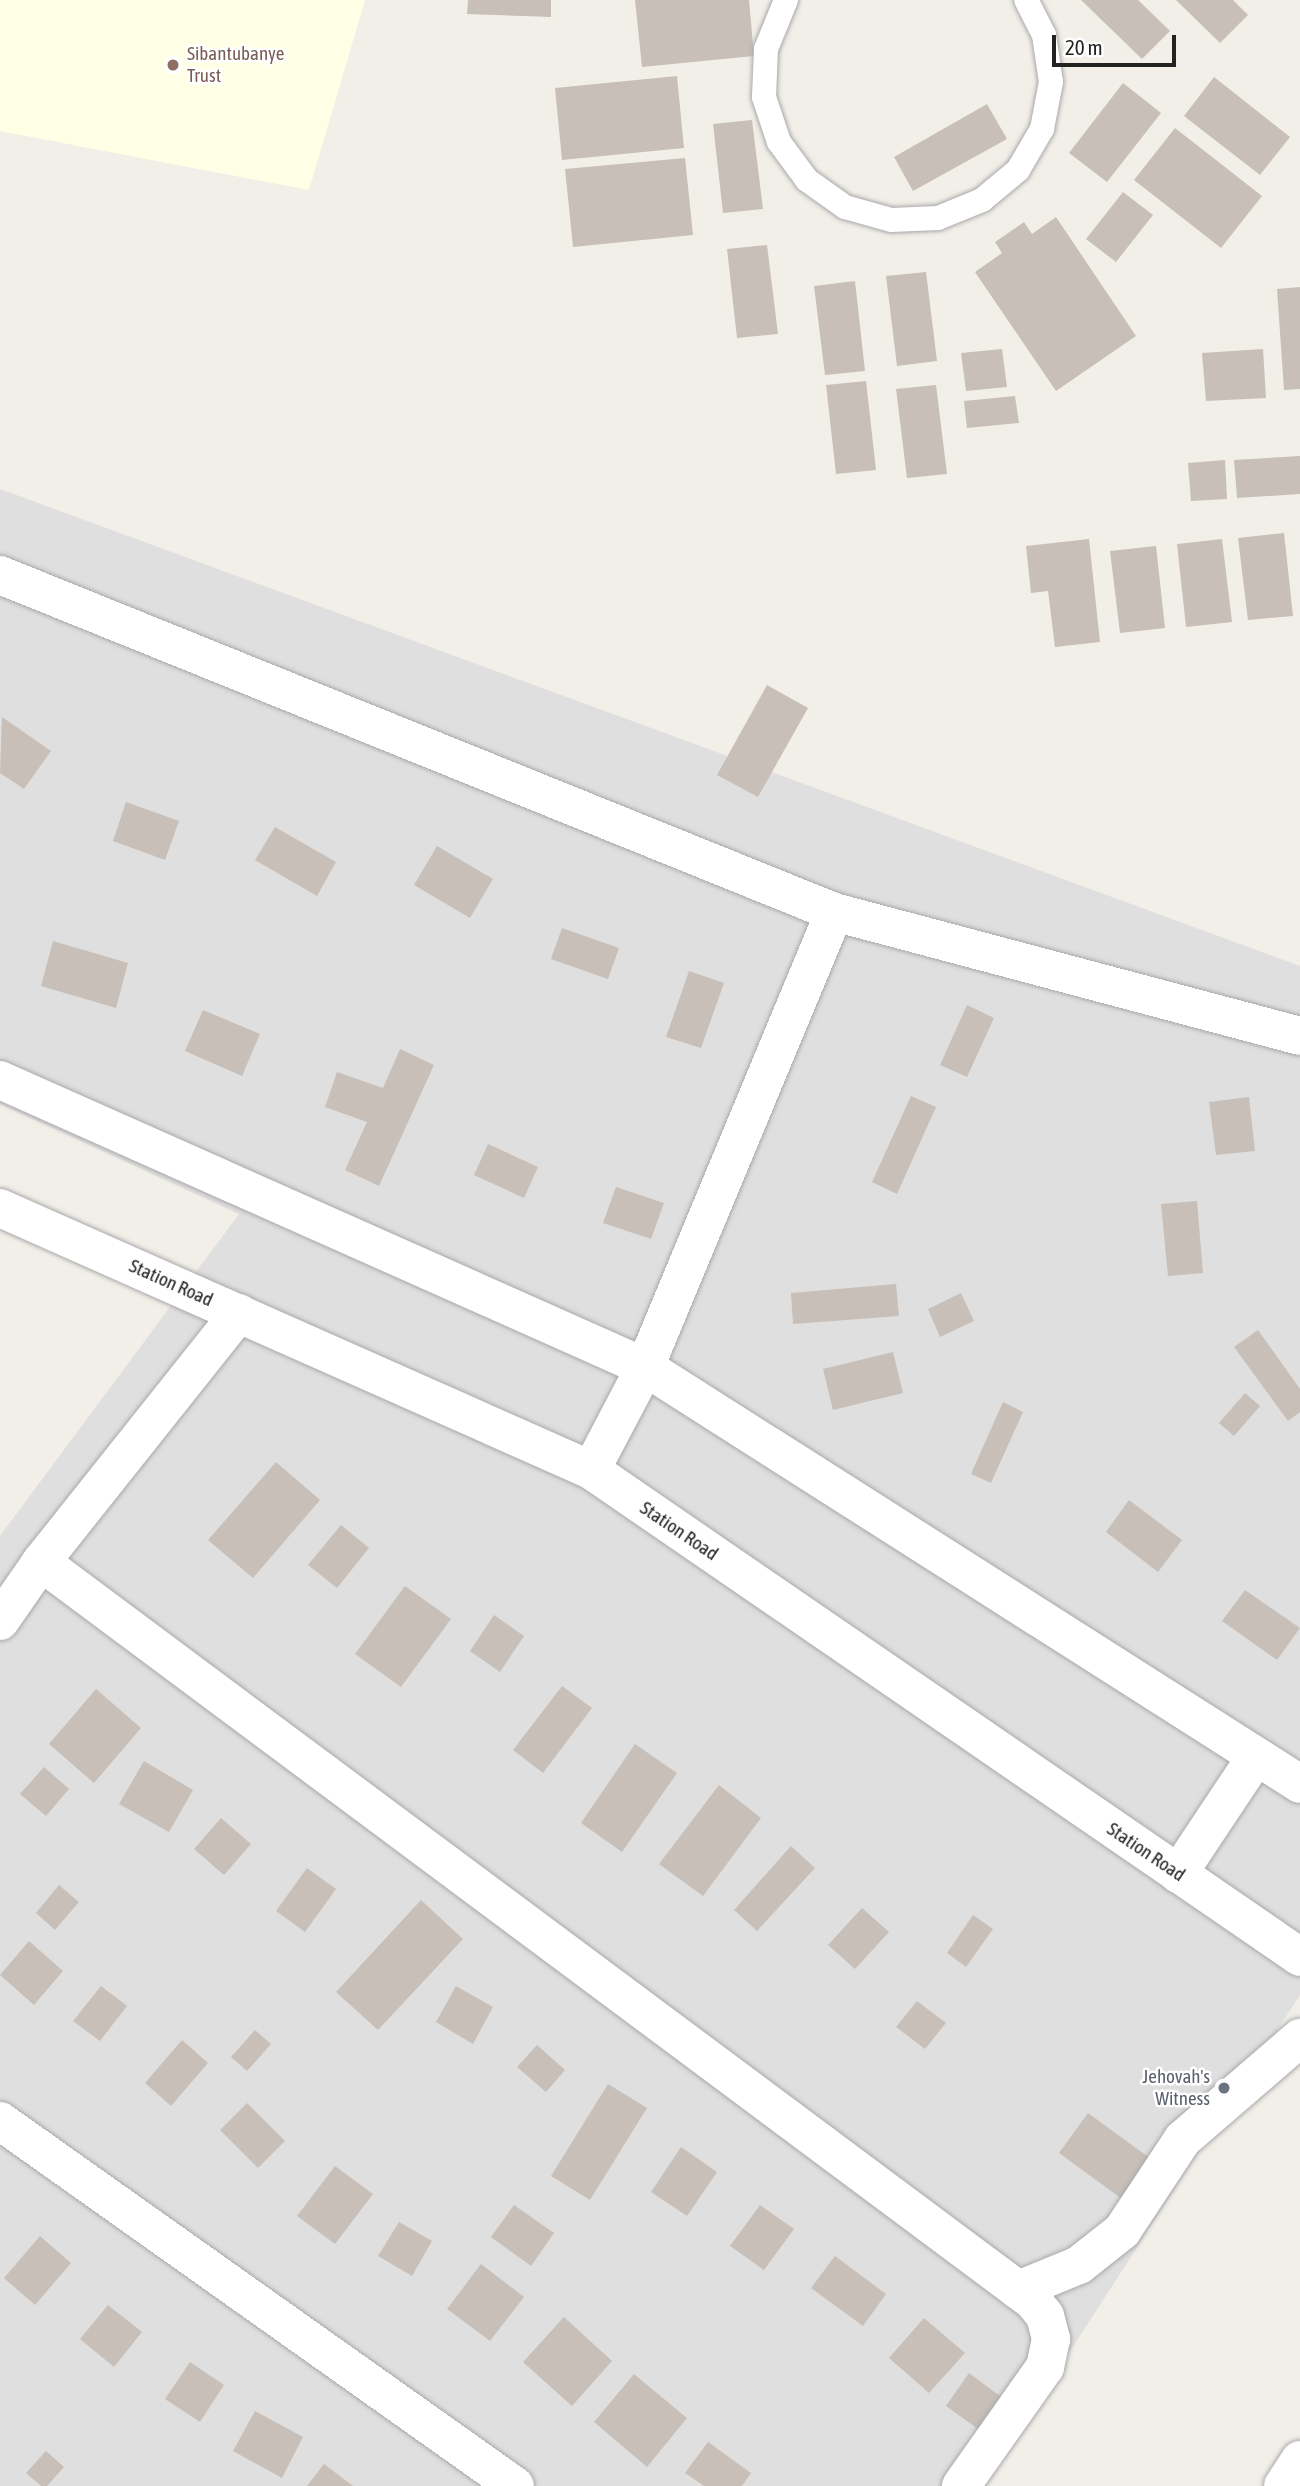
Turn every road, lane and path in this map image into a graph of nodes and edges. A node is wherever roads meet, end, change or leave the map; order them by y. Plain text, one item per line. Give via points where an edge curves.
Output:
1 (786, 0) edge
2 (1026, 0) edge
3 (0, 575) edge
4 (834, 912) junction
5 (1300, 1036) edge
6 (0, 1080) edge
7 (0, 1208) edge
8 (239, 1313) junction
9 (645, 1367) junction
10 (592, 1470) junction
11 (41, 1562) junction
12 (0, 1621) edge
13 (1255, 1759) junction
14 (1300, 1784) edge
15 (1178, 1874) junction
16 (1300, 1956) edge
17 (1300, 2038) edge
18 (0, 2121) edge
19 (1018, 2290) junction
20 (1300, 2460) edge
21 (514, 2486) edge
22 (961, 2486) edge
23 (1283, 2486) edge

1 - 2 lane via 766,49 764,97 779,142 807,180 836,200 891,220 939,218 982,200 1018,170 1042,129 1051,82 1044,35
3 - 4 street
4 - 5 street
4 - 9 street
6 - 9 street
7 - 8 street, Station Road
8 - 10 street, Station Road
8 - 11 street
9 - 10 street
9 - 13 street
10 - 15 street, Station Road
11 - 12 street
11 - 19 street
13 - 14 street
13 - 15 street
15 - 16 street, Station Road
17 - 19 street via 1183,2140 1122,2231 1079,2265
18 - 21 street
19 - 22 street via 1045,2316 1050,2352 1045,2367
20 - 23 street

